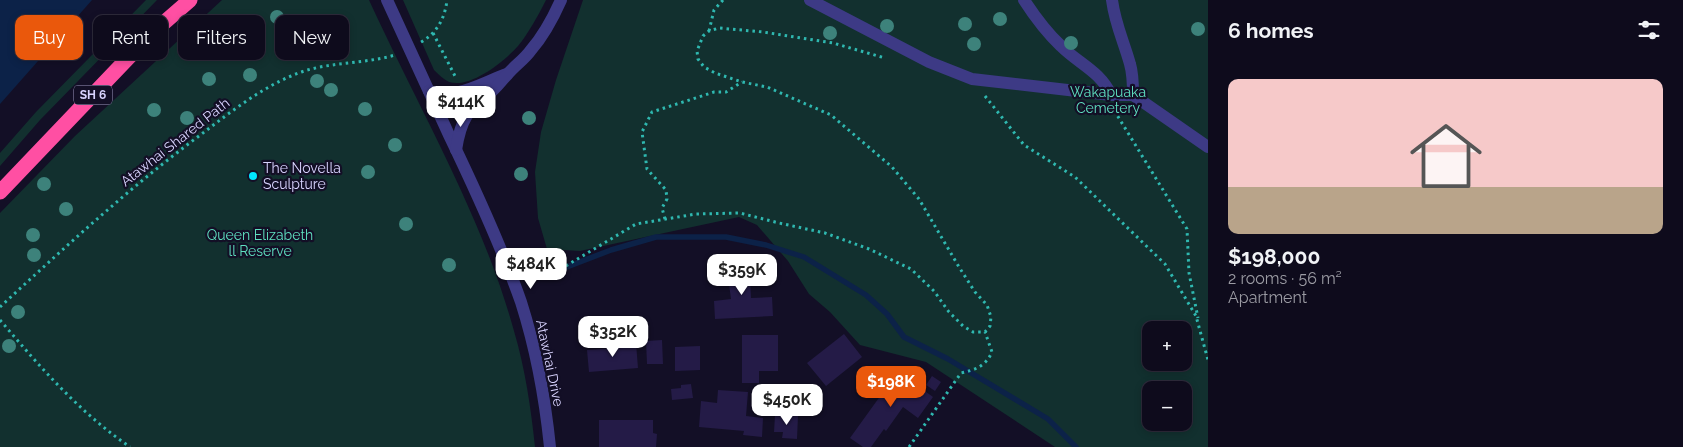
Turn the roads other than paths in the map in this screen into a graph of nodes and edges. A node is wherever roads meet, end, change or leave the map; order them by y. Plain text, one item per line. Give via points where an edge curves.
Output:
1 (190, 0) edge
2 (387, 0) edge
3 (561, 0) edge
4 (810, 0) edge
5 (1024, 0) edge
6 (1112, 0) edge
7 (508, 74) junction
8 (429, 91) junction
9 (1112, 95) junction
10 (1133, 95) junction
11 (1208, 148) edge
12 (456, 150) junction
13 (0, 192) edge
14 (550, 447) edge

1 - 13 highway, SH 6 via 151,34
2 - 8 street, Atawhai Drive
3 - 7 street via 544,32
4 - 9 street via 929,62 972,79
5 - 9 street via 1038,23 1062,48 1101,78
6 - 10 street via 1117,27 1130,62
7 - 8 street via 460,93
7 - 12 street via 470,111 461,127
8 - 12 street, Atawhai Drive
9 - 10 street
10 - 11 street
12 - 14 street, Atawhai Drive via 502,252 521,304 544,396

